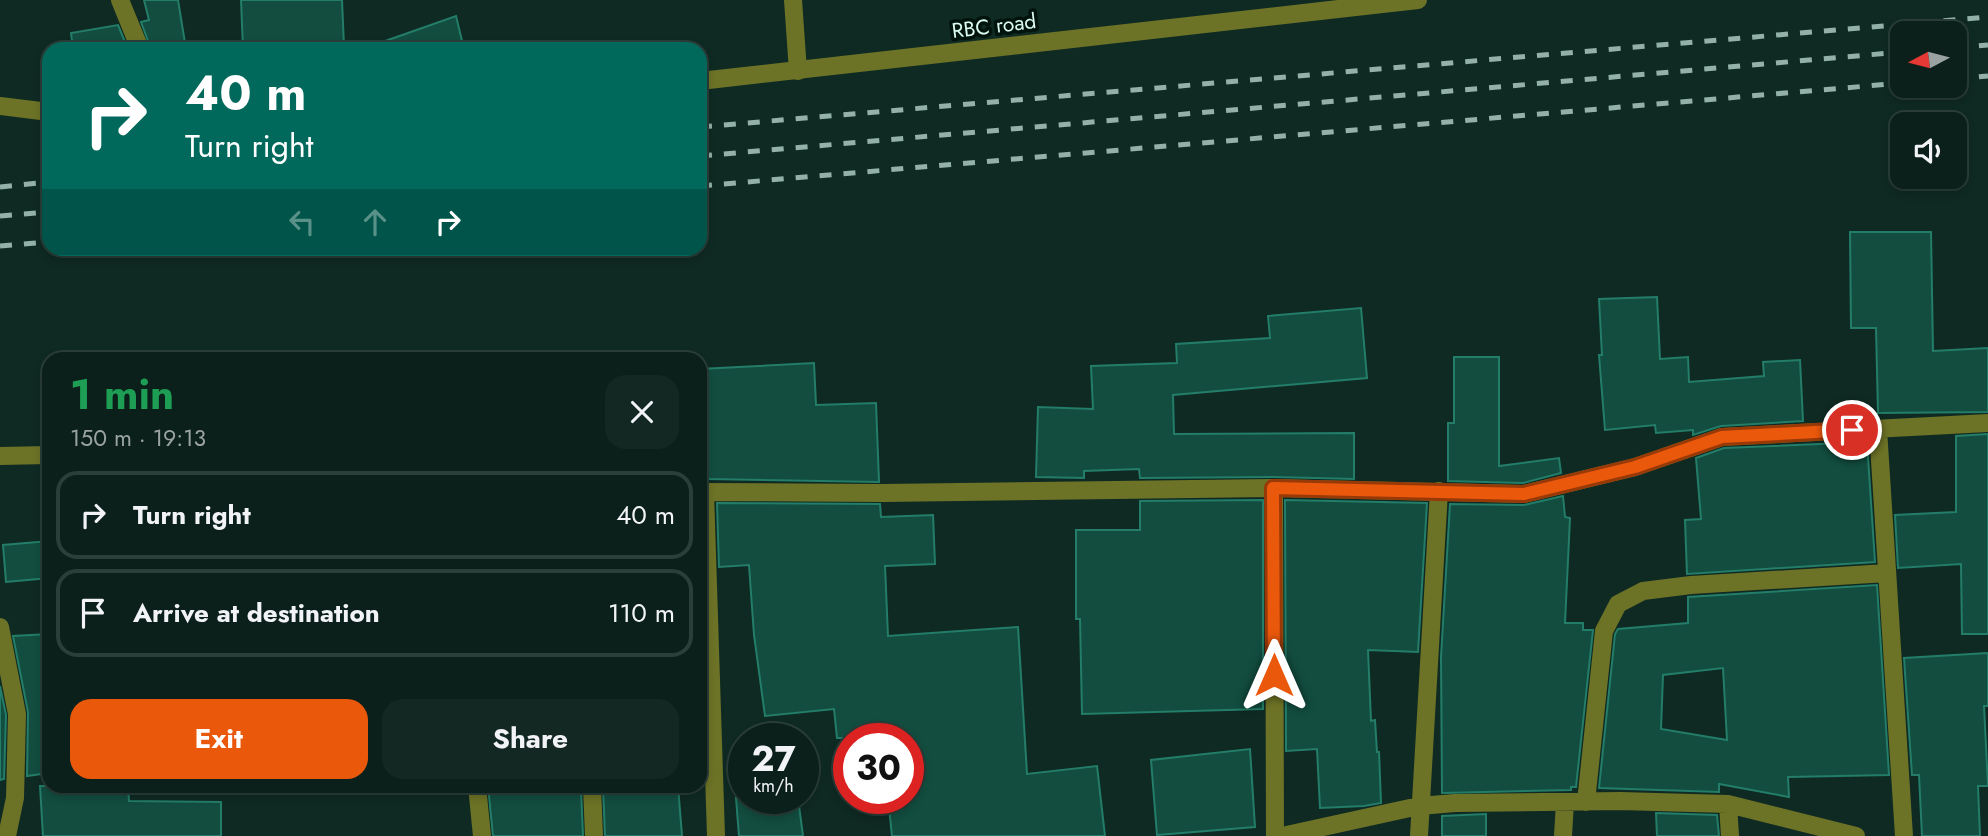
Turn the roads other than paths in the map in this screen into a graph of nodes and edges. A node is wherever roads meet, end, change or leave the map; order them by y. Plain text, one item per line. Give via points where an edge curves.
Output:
1 (120, 0) edge
2 (793, 0) edge
3 (1418, 0) edge
4 (137, 42) edge
5 (798, 71) junction
6 (707, 80) edge
7 (0, 106) edge
8 (42, 111) edge
9 (1988, 423) edge
10 (1878, 429) junction
11 (42, 455) edge
12 (0, 457) edge
13 (1273, 488) junction
14 (1439, 491) junction
15 (707, 492) edge
16 (1887, 573) junction
17 (707, 615) edge
18 (0, 626) edge
19 (478, 793) edge
20 (592, 793) edge
21 (1565, 802) junction
22 (1586, 802) junction
23 (1728, 804) junction
24 (1419, 806) junction
25 (7, 836) edge
26 (482, 836) edge
27 (594, 836) edge
28 (716, 836) edge
29 (1275, 836) edge
30 (1282, 836) edge
31 (1419, 836) edge
32 (1563, 836) edge
33 (1730, 836) edge
34 (1856, 836) edge
35 (1903, 836) edge

1 - 4 street
2 - 5 street
3 - 5 street, RBC road
5 - 6 street, RBC road
7 - 8 street
9 - 10 street
10 - 14 street via 1722,437 1635,467 1524,494
10 - 16 street
11 - 12 street
13 - 14 street
13 - 15 street
13 - 29 street
14 - 24 street
16 - 22 street via 1691,585 1643,591 1618,604 1604,631
16 - 35 street
17 - 28 street
18 - 25 street via 17,714 15,798
19 - 26 street
20 - 27 street
21 - 22 street
21 - 24 street
21 - 32 street
22 - 23 street
23 - 33 street
23 - 34 street
24 - 30 street
24 - 31 street

